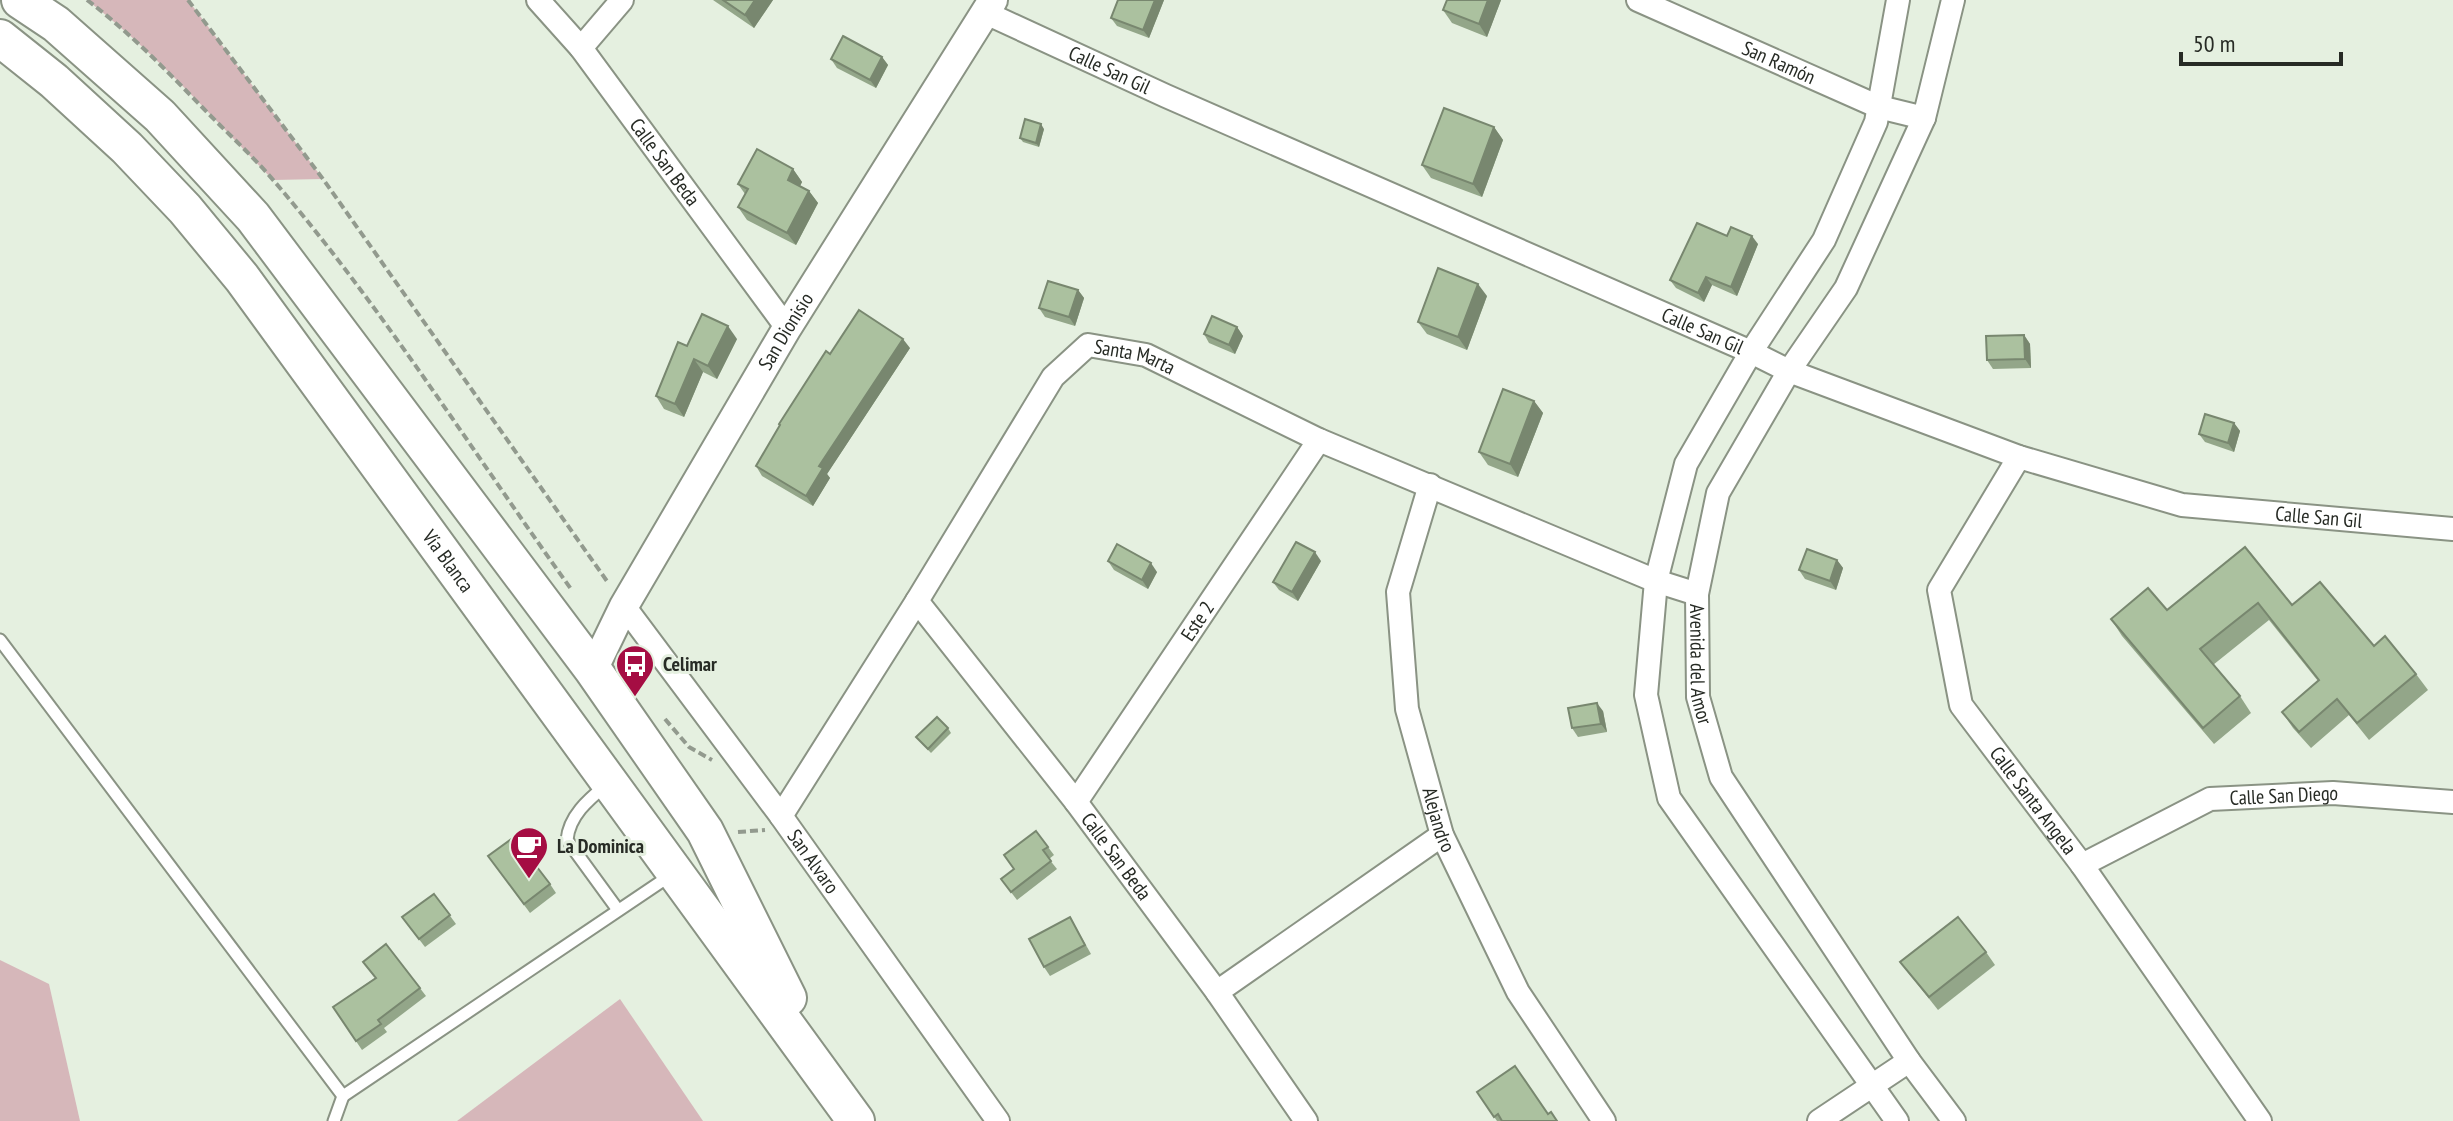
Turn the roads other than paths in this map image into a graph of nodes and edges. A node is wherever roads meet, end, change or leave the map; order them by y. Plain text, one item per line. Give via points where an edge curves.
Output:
1 (20, 0) edge
2 (538, 0) edge
3 (622, 0) edge
4 (1638, 0) edge
5 (1898, 0) edge
6 (1953, 0) edge
7 (990, 6) edge
8 (0, 38) edge
9 (581, 48) junction
10 (1879, 107) junction
11 (1924, 118) junction
12 (787, 328) junction
13 (1751, 352) junction
14 (1789, 371) junction
15 (1319, 440) junction
16 (2019, 457) junction
17 (1430, 485) junction
18 (2453, 529) edge
19 (1656, 581) junction
20 (1697, 594) junction
21 (917, 601) junction
22 (624, 606) junction
23 (0, 640) edge
24 (593, 670) junction
25 (609, 782) junction
26 (1076, 802) junction
27 (2453, 802) edge
28 (781, 816) junction
29 (1442, 835) junction
30 (2082, 865) junction
31 (675, 873) junction
32 (618, 910) junction
33 (1217, 992) junction
34 (1909, 1061) junction
35 (1872, 1086) junction
36 (833, 1089) junction
37 (343, 1096) junction
38 (334, 1121) edge
39 (856, 1121) edge
40 (998, 1121) edge
41 (1306, 1121) edge
42 (1604, 1121) edge
43 (1819, 1121) edge
44 (1897, 1121) edge
45 (1954, 1121) edge
46 (2260, 1121) edge

1 - 24 highway via 56,24 160,116 253,217
2 - 9 street, Calle San Beda
3 - 9 street
4 - 10 street, San Ramón
5 - 10 street
6 - 11 street, Avenida del Amor
7 - 12 street, San Dionisio
7 - 13 street, Calle San Gil via 1166,96
8 - 25 highway, Vía Blanca via 127,148 195,220
9 - 12 street, Calle San Beda
10 - 11 street, San Ramón
10 - 13 street via 1824,240
11 - 14 street, Avenida del Amor via 1846,288
12 - 22 street, San Dionisio
13 - 14 street, Calle San Gil
13 - 19 street via 1686,464
14 - 16 street, Calle San Gil
14 - 20 street, Avenida del Amor via 1718,493
15 - 17 street, Santa Marta
15 - 21 street, Santa Marta via 1146,355 1088,345 1053,377
15 - 26 street, Este 2
16 - 18 street, Calle San Gil via 2182,505
16 - 30 street, Calle Santa Angela via 1939,590 1961,705
17 - 19 street, Santa Marta
17 - 29 street, Alejandro via 1398,592 1407,709
19 - 20 street, Santa Marta
19 - 35 street via 1646,695 1669,798
20 - 34 street, Avenida del Amor via 1698,697 1721,777
21 - 26 street, Calle San Beda
21 - 28 street, Santa Marta
22 - 24 street, San Dionisio
22 - 28 street, San Alvaro
23 - 37 lane
24 - 36 highway via 705,831
25 - 31 highway, Vía Blanca
25 - 32 lane via 588,800 568,828 567,840
26 - 33 street, Calle San Beda
27 - 30 street, Calle San Diego via 2333,793 2210,799
28 - 40 street, San Alvaro
29 - 33 street
29 - 42 street, Alejandro via 1518,992
30 - 46 street, Calle Santa Angela
31 - 32 lane
31 - 36 highway, Vía Blanca
32 - 37 lane
33 - 41 street, Calle San Beda
34 - 35 street
34 - 45 street, Avenida del Amor
35 - 43 street
35 - 44 street
36 - 39 highway, Vía Blanca
37 - 38 lane

